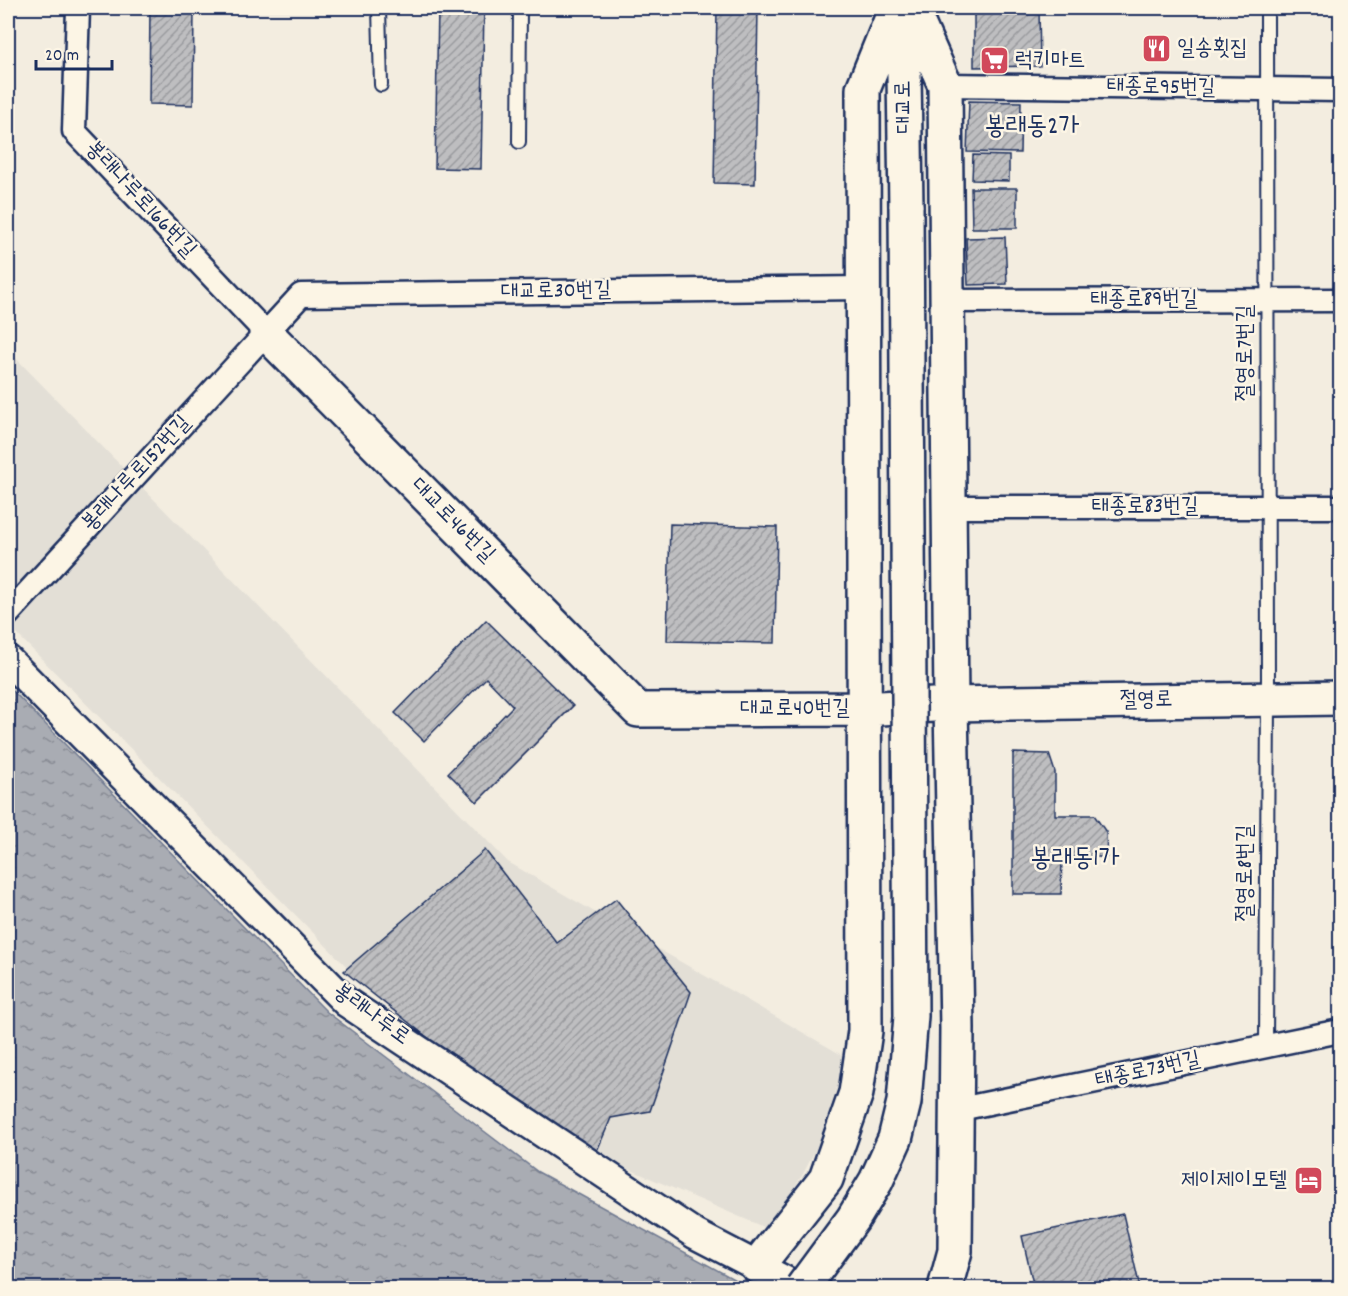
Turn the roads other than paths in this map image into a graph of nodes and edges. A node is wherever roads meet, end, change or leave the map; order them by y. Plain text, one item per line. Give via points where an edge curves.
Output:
1 (78, 8) edge
2 (379, 8) edge
3 (520, 8) edge
4 (896, 8) edge
5 (903, 8) edge
6 (911, 8) edge
7 (1267, 8) edge
8 (381, 85) dead end
9 (945, 85) junction
10 (1267, 89) junction
11 (1341, 90) edge
12 (519, 142) dead end
13 (864, 288) junction
14 (1267, 300) junction
15 (1341, 300) edge
16 (947, 301) junction
17 (266, 333) junction
18 (950, 507) junction
19 (1268, 507) junction
20 (1341, 507) edge
21 (8, 614) edge
22 (8, 660) edge
23 (1341, 698) edge
24 (1268, 699) junction
25 (951, 704) junction
26 (863, 709) junction
27 (638, 710) joint
28 (1341, 1031) edge
29 (1266, 1046) junction
30 (955, 1110) junction
31 (757, 1266) junction
32 (801, 1288) edge
33 (945, 1288) edge

1 - 17 street, 봉래나루로166번길 via 74,131
2 - 8 lane
3 - 12 lane
4 - 13 main road via 863,88
5 - 32 main road, 대교로, bridge via 911,1016 904,1102 895,1139 853,1219
6 - 9 main road
7 - 10 lane, 절영로7번길
9 - 10 street, 태종로95번길
9 - 16 main road
10 - 11 street, 태종로95번길
10 - 14 lane, 절영로7번길
13 - 17 street, 대교로30번길 via 301,295
13 - 26 main road
14 - 15 street, 태종로89번길
14 - 16 street, 태종로89번길
14 - 19 lane, 절영로7번길
16 - 18 main road
17 - 21 street, 봉래나루로152번길
17 - 27 main road, 대교로46번길
18 - 19 street, 태종로83번길
18 - 25 main road
19 - 20 street, 태종로83번길
19 - 24 lane, 절영로7번길
22 - 31 street, 봉래나루로 via 346,1002 694,1234
23 - 24 main road, 절영로
24 - 25 main road, 절영로
24 - 29 lane, 절영로8번길
25 - 26 main road, 대교로40번길
25 - 30 main road
26 - 27 main road, 대교로40번길
26 - 31 main road via 865,1031 856,1093 826,1179
28 - 29 street, 태종로73번길
29 - 30 street, 태종로73번길
30 - 33 main road via 954,1251
31 - 32 street, 봉래나루로

